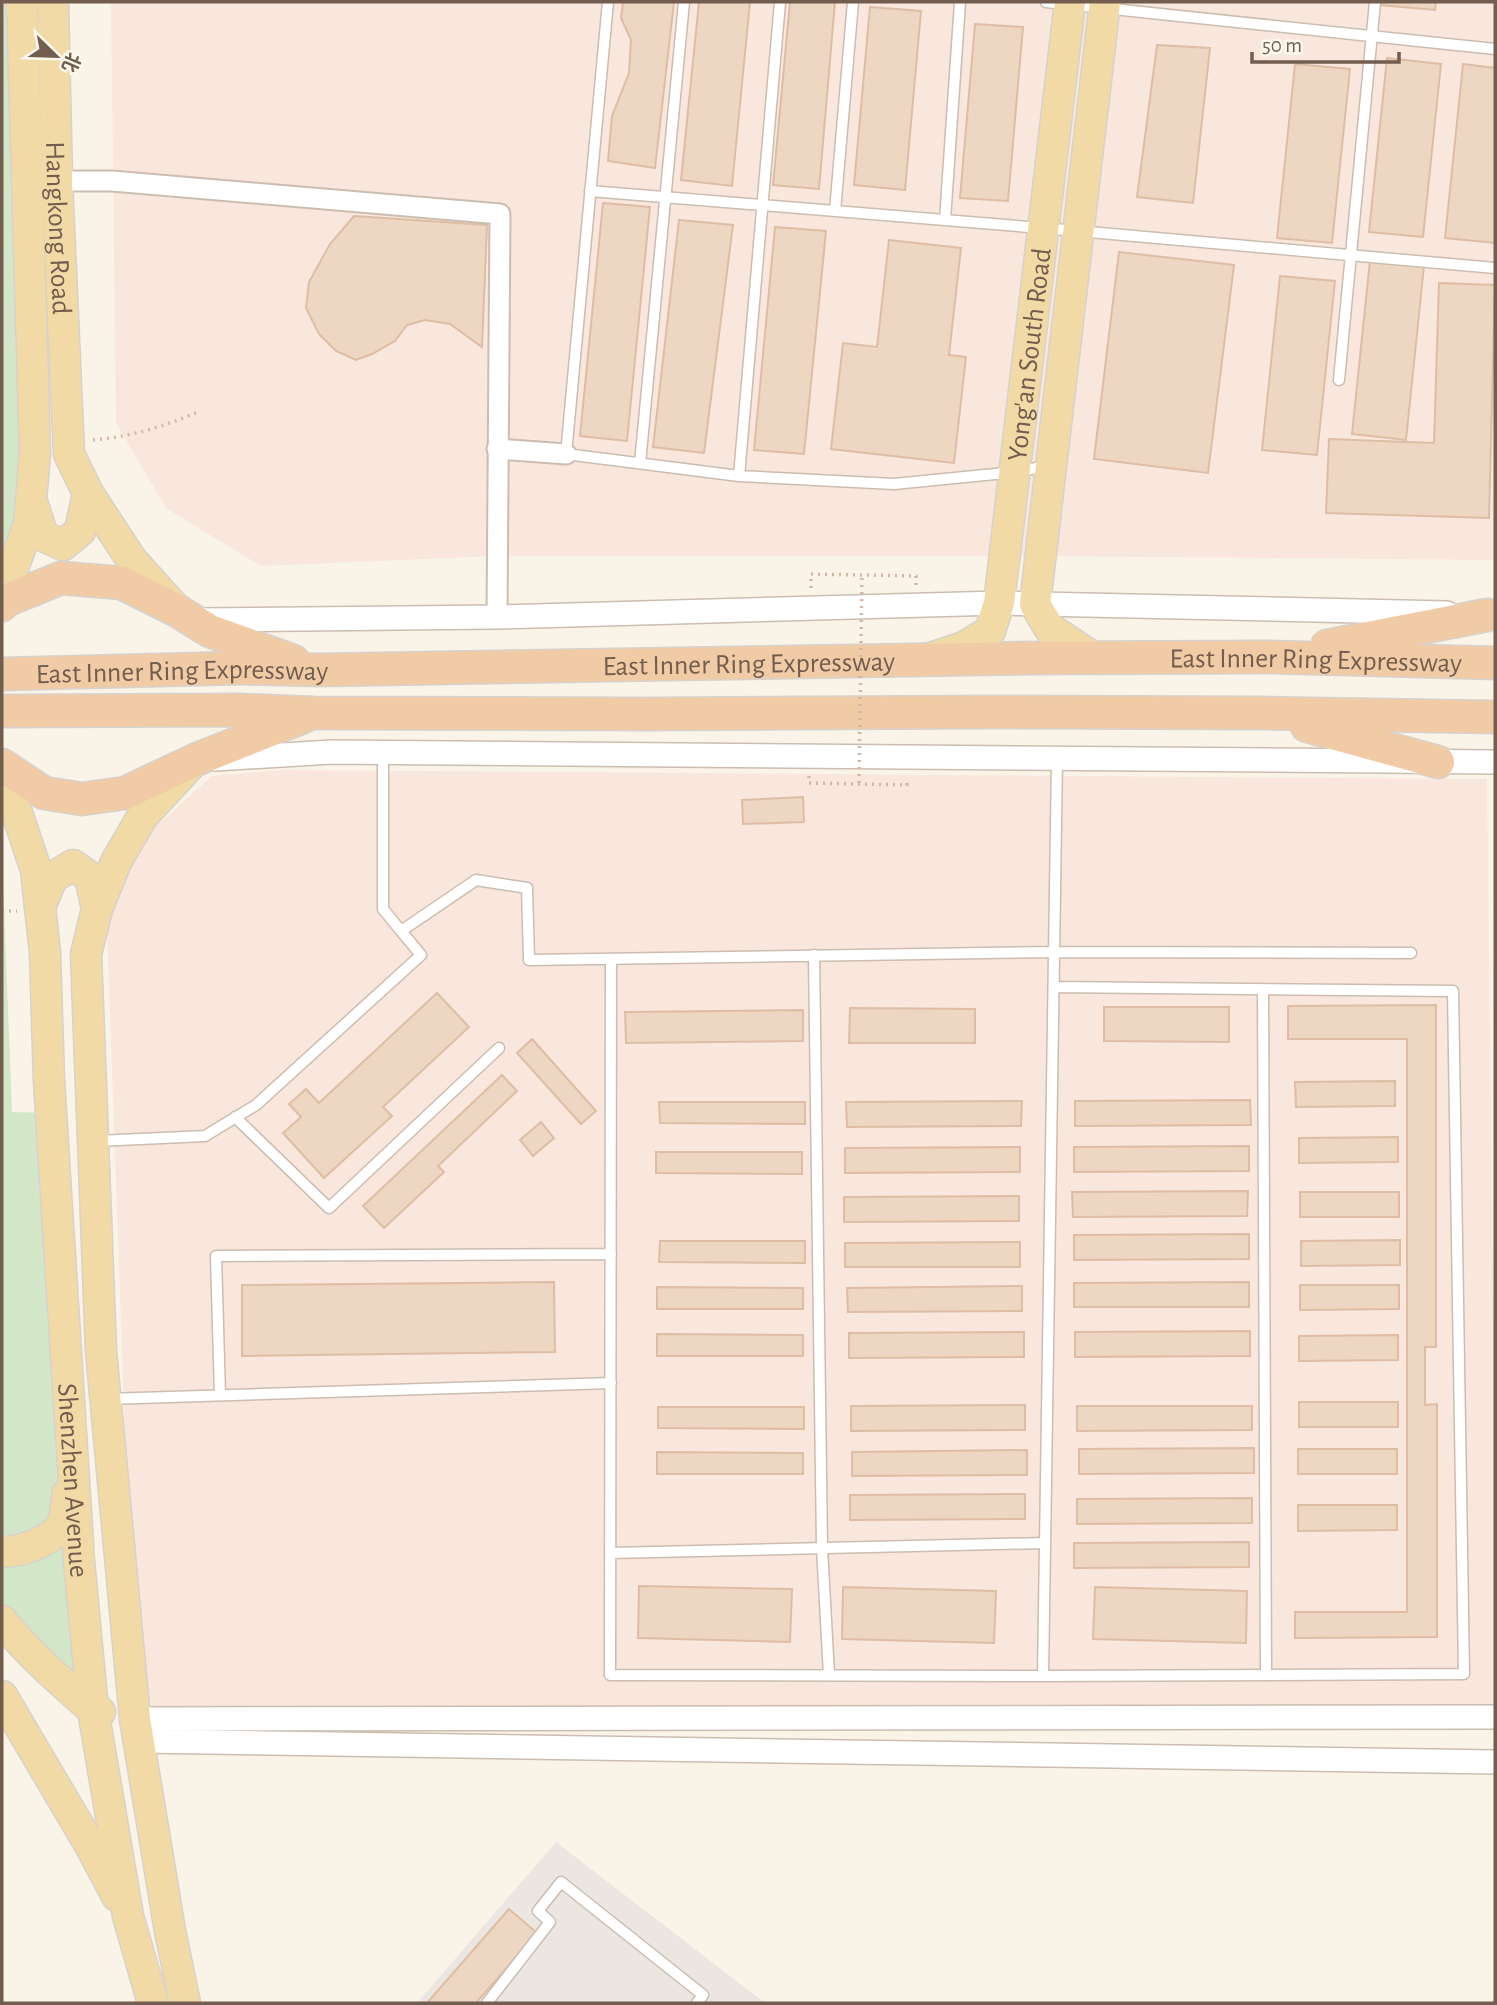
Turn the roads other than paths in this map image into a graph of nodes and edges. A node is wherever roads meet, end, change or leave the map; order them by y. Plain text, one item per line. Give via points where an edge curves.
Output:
1 (22, 2) edge
2 (53, 2) edge
3 (608, 2) edge
4 (684, 2) edge
5 (780, 2) edge
6 (853, 2) edge
7 (960, 2) edge
8 (1375, 2) edge
9 (1062, 3) edge
10 (1105, 5) edge
11 (1372, 36) junction
12 (1495, 49) edge
13 (57, 181) junction
14 (590, 191) junction
15 (665, 197) junction
16 (762, 205) junction
17 (835, 211) junction
18 (945, 220) junction
19 (1044, 228) junction
20 (1078, 231) junction
21 (1351, 255) junction
22 (1495, 268) edge
23 (1339, 380) dead end
24 (498, 449) junction
25 (566, 454) junction
26 (640, 463) junction
27 (1051, 465) junction
28 (1015, 472) junction
29 (738, 476) junction
30 (88, 493) junction
31 (31, 499) junction
32 (2, 595) edge
33 (999, 603) junction
34 (1035, 604) junction
35 (2, 605) edge
36 (184, 615) junction
37 (1491, 615) edge
38 (497, 617) junction
39 (1269, 657) junction
40 (1094, 658) junction
41 (922, 661) junction
42 (1495, 663) edge
43 (317, 670) junction
44 (2, 674) edge
45 (2, 711) edge
46 (314, 713) junction
47 (1262, 713) junction
48 (1495, 717) edge
49 (383, 752) junction
50 (1057, 759) junction
51 (195, 760) junction
52 (1438, 762) junction
53 (1495, 762) edge
54 (2, 765) edge
55 (2, 778) edge
56 (40, 907) junction
57 (97, 909) junction
58 (401, 931) junction
59 (1054, 952) junction
60 (1412, 954) dead end
61 (814, 956) junction
62 (611, 959) junction
63 (1054, 987) junction
64 (1264, 989) junction
65 (499, 1048) dead end
66 (235, 1117) junction
67 (93, 1141) junction
68 (611, 1254) junction
69 (611, 1383) junction
70 (220, 1395) junction
71 (105, 1399) junction
72 (74, 1469) junction
73 (1045, 1543) junction
74 (822, 1548) junction
75 (2, 1552) edge
76 (610, 1553) junction
77 (2, 1621) edge
78 (2, 1654) edge
79 (829, 1675) junction
80 (1266, 1675) junction
81 (1043, 1676) junction
82 (2, 1696) edge
83 (1495, 1717) edge
84 (95, 1721) junction
85 (138, 1730) junction
86 (1495, 1762) edge
87 (128, 1916) junction
88 (153, 2003) edge
89 (185, 2003) edge
90 (487, 2003) edge
91 (697, 2003) edge

1 - 31 main road, Hangkong Road via 35,453
2 - 13 main road, Hangkong Road
3 - 14 lane
4 - 15 lane
5 - 16 lane
6 - 17 lane
7 - 18 lane
8 - 11 lane
9 - 10 lane
9 - 19 main road, Yong'an South Road
10 - 11 lane
10 - 20 main road, Yong'an South Road
11 - 12 lane
11 - 21 lane
13 - 24 street via 112,181 500,214
13 - 30 main road, Hangkong Road via 69,448
14 - 15 lane
14 - 25 lane
15 - 16 lane
15 - 26 lane
16 - 17 lane
16 - 29 lane
17 - 18 lane
18 - 19 lane
19 - 20 lane
19 - 28 main road, Yong'an South Road
20 - 21 lane
20 - 27 main road, Yong'an South Road
21 - 22 lane
21 - 23 lane
24 - 25 street
24 - 38 street
25 - 26 lane
26 - 29 lane
27 - 28 lane
27 - 34 main road, Yong'an South Road
28 - 29 lane via 894,484
28 - 33 main road, Yong'an South Road
30 - 31 main road via 80,531 63,545 43,536
30 - 36 main road via 131,559
31 - 32 main road, Hangkong Road via 29,524
33 - 34 street
33 - 38 street
33 - 41 main road, Yong'an South Road via 990,631 964,647
34 - 37 street
34 - 40 main road via 1049,628
35 - 36 highway via 61,578 122,583
36 - 38 street
36 - 43 highway via 210,631
37 - 39 highway
39 - 40 highway, East Inner Ring Expressway
39 - 42 highway, East Inner Ring Expressway
40 - 41 highway, East Inner Ring Expressway
41 - 43 highway, East Inner Ring Expressway
43 - 44 highway, East Inner Ring Expressway
45 - 46 highway, East Inner Ring Expressway
46 - 47 highway, East Inner Ring Expressway
46 - 51 highway
47 - 48 highway, East Inner Ring Expressway
47 - 52 highway
49 - 50 street
49 - 51 street
49 - 58 lane via 383,909
50 - 52 street
50 - 59 lane
51 - 54 highway via 125,793 82,799 44,793
51 - 57 main road, Shenzhen Avenue via 142,817 116,862
52 - 53 street
55 - 56 main road, Shenzhen Avenue via 36,870
56 - 57 main road via 52,878 73,865 90,877
56 - 72 main road, Shenzhen Avenue
57 - 67 main road, Shenzhen Avenue via 86,954
58 - 62 lane via 476,880 527,888 529,960
58 - 66 lane via 421,955 256,1105
59 - 60 lane
59 - 61 lane
59 - 63 lane
61 - 62 lane
61 - 74 lane
62 - 68 lane
63 - 64 lane
63 - 73 lane
64 - 80 lane
64 - 80 lane via 1453,990 1464,1674
65 - 66 lane via 329,1208
66 - 67 lane via 205,1136
67 - 71 main road, Shenzhen Avenue
68 - 69 lane
68 - 70 lane via 216,1256
69 - 70 lane
69 - 76 lane
70 - 71 lane
71 - 85 main road, Shenzhen Avenue
72 - 75 main road via 61,1525 43,1542
72 - 84 main road, Shenzhen Avenue
73 - 74 lane
73 - 81 lane
74 - 76 lane
74 - 79 lane
76 - 79 lane via 610,1675
77 - 84 main road
78 - 84 main road via 47,1696
79 - 81 lane
80 - 81 lane
82 - 87 main road
83 - 85 street
84 - 85 main road
84 - 87 main road, Shenzhen Avenue
85 - 86 street
85 - 89 main road, Shenzhen Avenue
87 - 88 main road, Shenzhen Avenue
90 - 91 lane via 550,1922 538,1912 561,1882 703,1994

